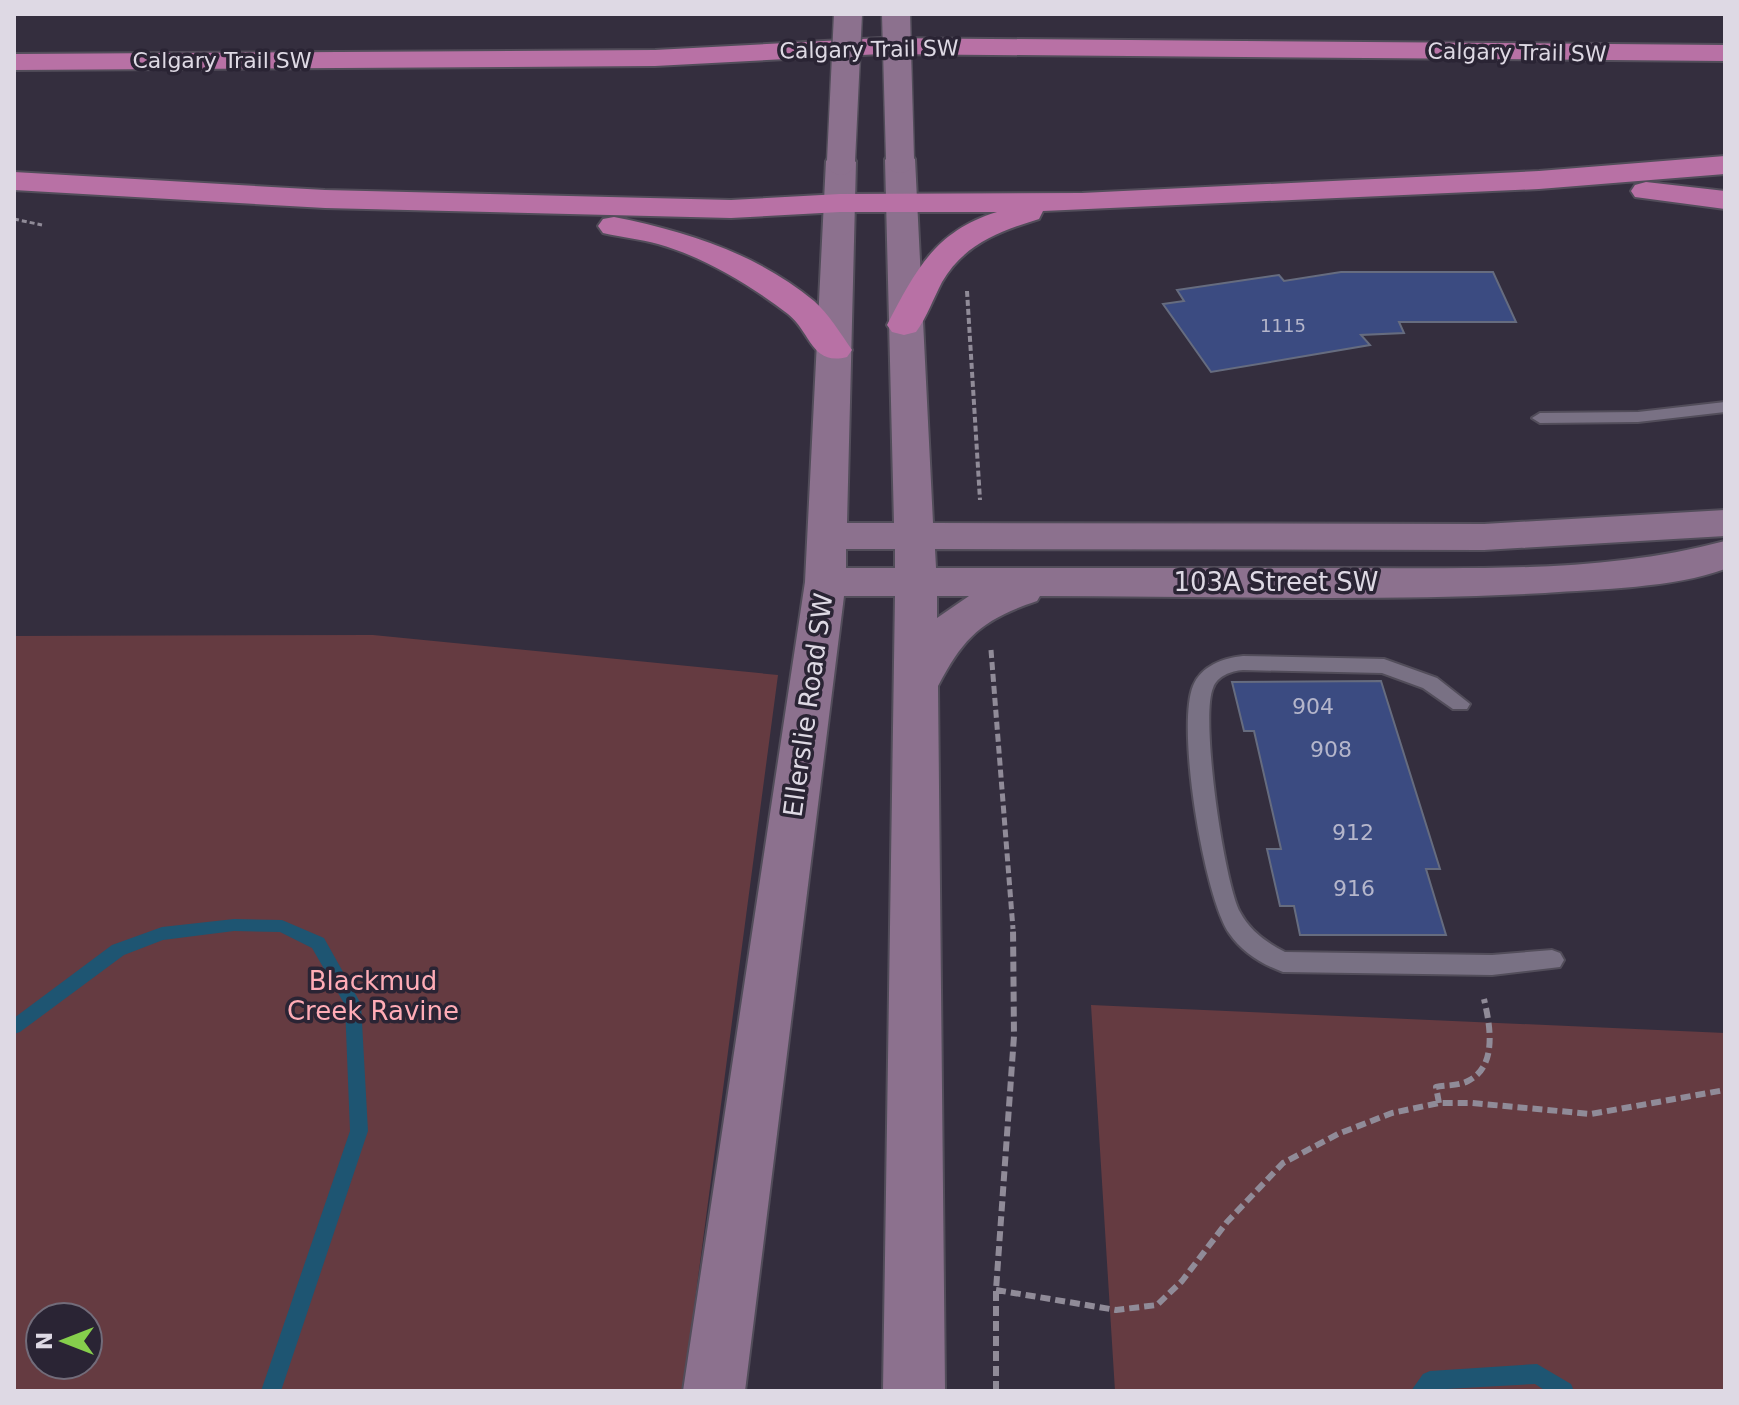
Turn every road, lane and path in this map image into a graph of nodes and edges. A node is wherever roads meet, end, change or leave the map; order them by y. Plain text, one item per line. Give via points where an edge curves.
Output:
1 (848, 14) edge
2 (896, 14) edge
3 (14, 40) edge
4 (881, 46) junction
5 (1725, 53) edge
6 (14, 62) edge
7 (1725, 165) edge
8 (14, 181) edge
9 (1488, 182) junction
10 (325, 199) junction
11 (1725, 200) edge
12 (1082, 202) junction
13 (840, 203) junction
14 (901, 203) junction
15 (14, 219) edge
16 (42, 225) dead end
17 (972, 280) dead end
18 (904, 325) junction
19 (835, 350) junction
20 (1725, 407) edge
21 (1540, 418) dead end
22 (980, 495) dead end
23 (1725, 523) edge
24 (915, 538) junction
25 (1725, 554) edge
26 (826, 559) junction
27 (916, 583) junction
28 (1052, 583) junction
29 (991, 645) dead end
30 (916, 686) junction
31 (1460, 704) dead end
32 (1552, 960) dead end
33 (1475, 964) junction
34 (1725, 1090) edge
35 (1439, 1103) junction
36 (996, 1290) junction
37 (714, 1391) edge
38 (914, 1391) edge
39 (996, 1391) edge

1 - 13 main road, Ellerslie Road SW, bridge
2 - 14 main road, bridge
3 - 4 highway
4 - 5 highway, Calgary Trail SW
4 - 6 highway, Calgary Trail SW via 655,58
7 - 9 highway
8 - 10 highway
9 - 11 highway
9 - 12 highway
10 - 13 highway via 731,209
10 - 19 highway via 580,222 668,237 735,264 803,309
12 - 14 highway
12 - 18 highway via 997,221 965,236 931,269
13 - 14 highway
13 - 19 main road, Ellerslie Road SW
14 - 18 main road
15 - 16 path
17 - 22 path via 966,309
18 - 24 main road
19 - 26 main road, Ellerslie Road SW
20 - 21 lane via 1638,417
23 - 24 main road, 103A Street SW via 1484,537
24 - 26 main road, 103A Street SW
24 - 27 main road
25 - 28 main road, 103A Street SW via 1704,562 1558,580
26 - 27 main road, 103A Street SW
26 - 37 main road, Ellerslie Road SW
27 - 28 main road, 103A Street SW
27 - 30 main road
28 - 30 main road via 987,602 954,624 932,651
29 - 36 path via 1013,906 1014,1007
30 - 38 main road
31 - 33 lane via 1430,683 1384,666 1227,664 1204,683 1196,740 1227,909 1255,950 1283,962
32 - 33 lane
33 - 35 path via 1492,1039 1482,1068 1469,1081 1436,1087
34 - 35 path via 1591,1114
35 - 36 path via 1392,1113 1283,1163 1157,1305 1116,1310
36 - 39 path

